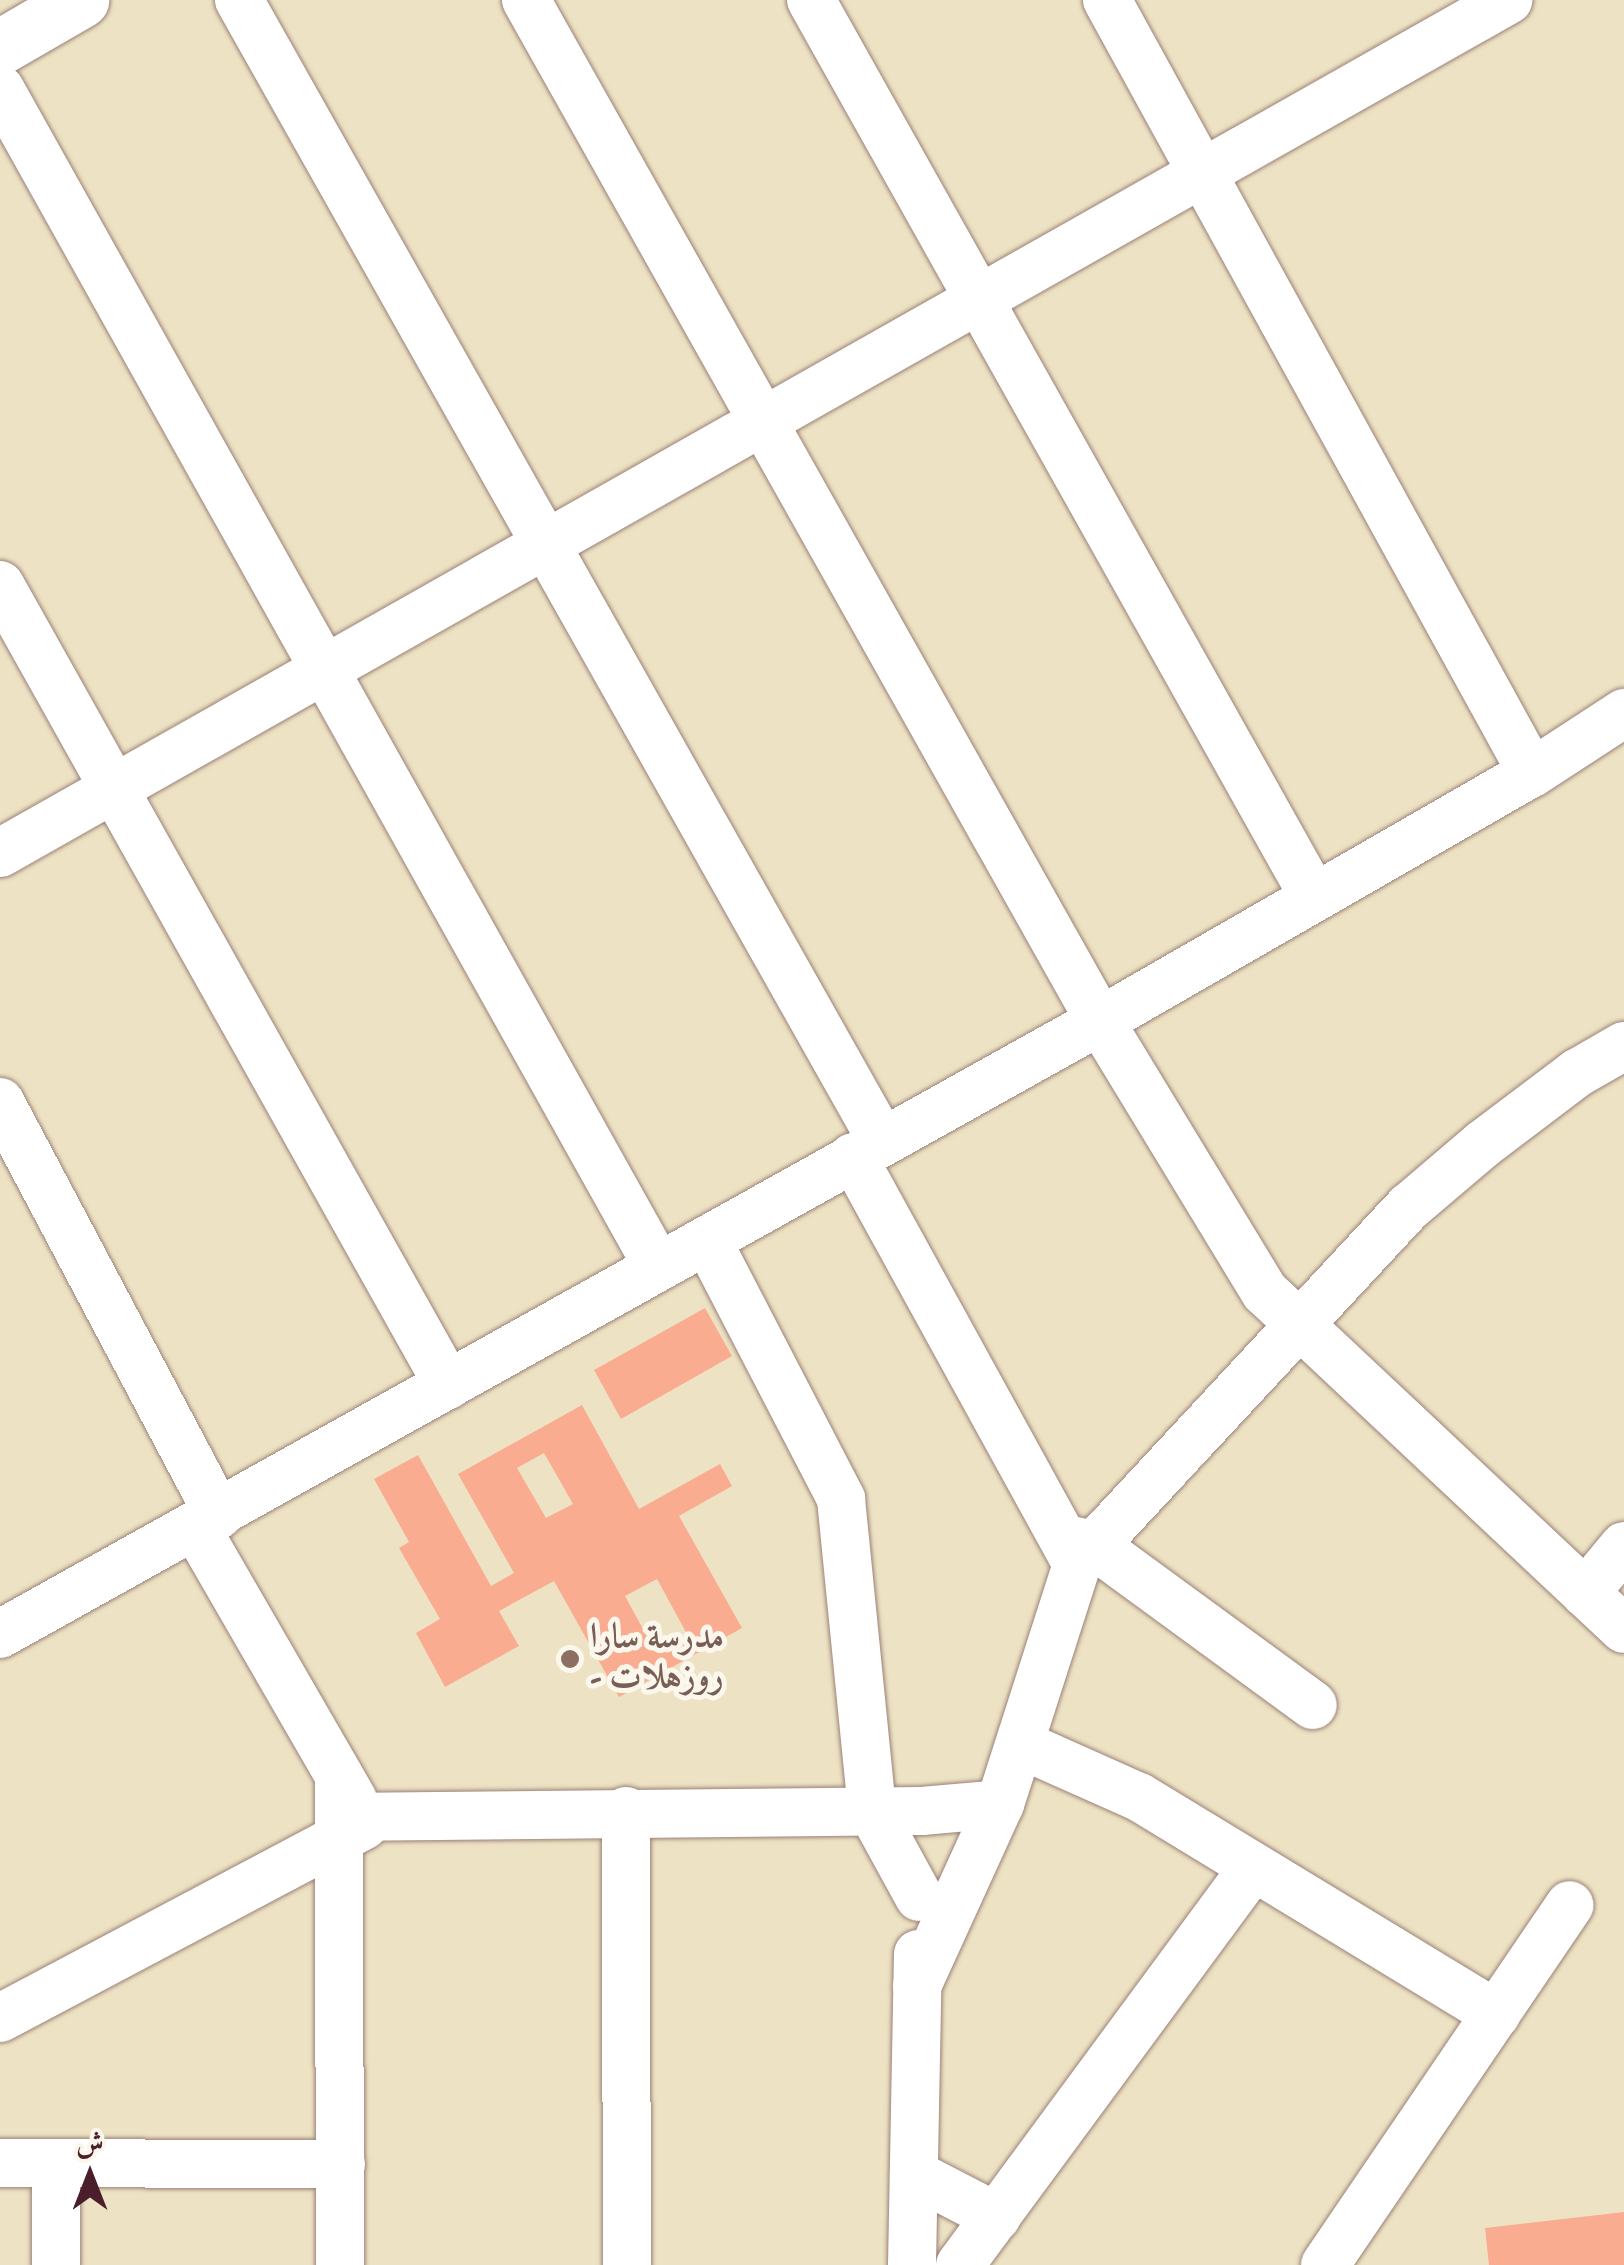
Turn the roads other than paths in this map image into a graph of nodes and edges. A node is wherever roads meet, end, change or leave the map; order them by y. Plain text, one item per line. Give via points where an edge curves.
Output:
1 (82, 0) edge
2 (239, 0) edge
3 (526, 0) edge
4 (811, 0) edge
5 (1107, 0) edge
6 (1508, 0) edge
7 (0, 47) edge
8 (0, 89) edge
9 (1201, 174) junction
10 (978, 300) junction
11 (764, 421) junction
12 (546, 544) junction
13 (0, 586) edge
14 (325, 669) junction
15 (1624, 714) edge
16 (1532, 773) junction
17 (112, 789) junction
18 (0, 853) edge
19 (1314, 898) junction
20 (1100, 1021) junction
21 (1624, 1046) edge
22 (1, 1104) edge
23 (868, 1149) junction
24 (707, 1240) junction
25 (658, 1268) junction
26 (1298, 1324) junction
27 (448, 1384) junction
28 (207, 1520) junction
29 (1624, 1546) edge
30 (1078, 1549) junction
31 (1585, 1592) junction
32 (1624, 1630) edge
33 (0, 1634) edge
34 (1314, 1705) dead end
35 (1022, 1745) junction
36 (1000, 1804) junction
37 (626, 1811) junction
38 (872, 1811) junction
39 (922, 1811) junction
40 (352, 1812) junction
41 (1253, 1867) junction
42 (920, 1897) junction
43 (1570, 1905) dead end
44 (918, 1986) junction
45 (1496, 2014) junction
46 (0, 2018) edge
47 (0, 2163) edge
48 (56, 2164) junction
49 (340, 2164) junction
50 (914, 2174) junction
51 (997, 2217) junction
52 (56, 2265) edge
53 (340, 2265) edge
54 (626, 2265) edge
55 (912, 2265) edge
56 (960, 2265) edge
57 (1325, 2265) edge

1 - 7 main road
2 - 12 street
3 - 11 street
4 - 10 street
5 - 9 street
6 - 9 street
8 - 14 street
9 - 10 street
9 - 16 street
10 - 11 street
10 - 19 street
11 - 12 street
11 - 20 street
12 - 14 street
12 - 23 street
13 - 17 street
14 - 17 street
14 - 25 street
15 - 16 street
16 - 19 street
17 - 18 street
17 - 27 street
19 - 20 street
20 - 23 street
20 - 26 street via 1265,1292
21 - 26 street via 1578,1074 1409,1207
22 - 28 street
23 - 24 street
23 - 30 street
24 - 25 street
24 - 38 street via 841,1498
25 - 27 street
26 - 30 street
26 - 31 street
27 - 28 street
28 - 33 street
28 - 40 street
29 - 31 street
30 - 34 street
30 - 35 street
31 - 32 street
35 - 36 street
35 - 41 street via 1140,1797
36 - 39 street
36 - 44 street
37 - 38 street
37 - 40 street
37 - 54 street
38 - 39 street
38 - 42 street
39 - 42 street
40 - 46 street
40 - 49 street
41 - 45 street
41 - 51 street
42 - 44 street
43 - 45 street
44 - 50 street
45 - 57 street
47 - 48 street
48 - 49 street
48 - 52 street
49 - 53 street
50 - 51 street
50 - 55 street
51 - 56 street

